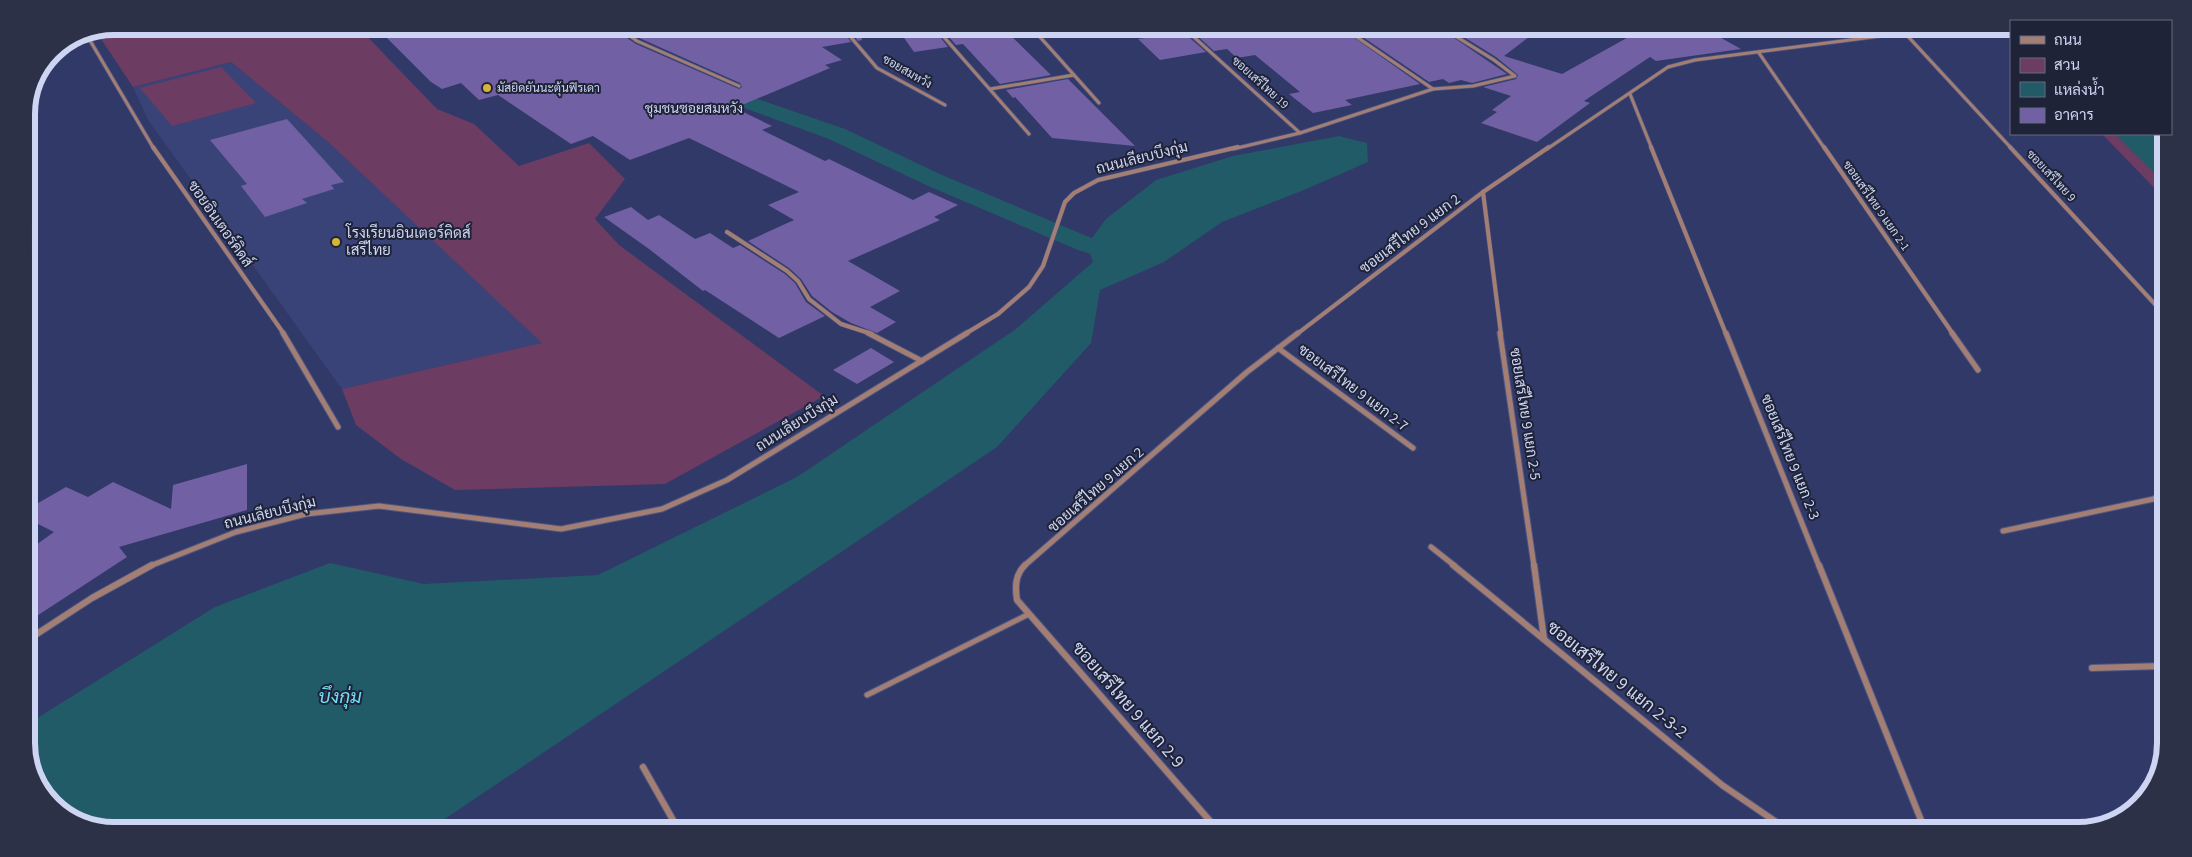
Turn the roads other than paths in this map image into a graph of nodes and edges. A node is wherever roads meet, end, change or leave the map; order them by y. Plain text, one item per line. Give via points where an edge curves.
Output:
1 (633, 35) edge
2 (848, 35) edge
3 (942, 35) edge
4 (1038, 35) edge
5 (1192, 35) edge
6 (1353, 35) edge
7 (1453, 35) edge
8 (1882, 35) edge
9 (1906, 35) edge
10 (89, 39) edge
11 (1759, 53) junction
12 (1074, 75) junction
13 (739, 86) dead end
14 (990, 89) junction
15 (1433, 89) junction
16 (1630, 94) junction
17 (1099, 103) dead end
18 (945, 105) dead end
19 (1300, 133) junction
20 (1029, 134) dead end
21 (1483, 192) junction
22 (727, 232) dead end
23 (2157, 306) edge
24 (1278, 348) junction
25 (922, 361) junction
26 (1978, 370) dead end
27 (338, 427) dead end
28 (1413, 448) dead end
29 (2155, 498) edge
30 (2003, 531) dead end
31 (1431, 547) dead end
32 (1017, 600) joint
33 (1029, 614) junction
34 (35, 635) edge
35 (1544, 639) junction
36 (2157, 666) edge
37 (2092, 668) dead end
38 (867, 696) dead end
39 (643, 767) dead end
40 (674, 822) edge
41 (1211, 822) edge
42 (1776, 822) edge
43 (1922, 822) edge

1 - 13 street via 630,36
2 - 18 street, ซอยสมหวัง via 877,68
3 - 14 street
4 - 12 street
5 - 19 street, ซอยเสรีไทย 19
6 - 15 street
7 - 15 street, ถนนเลียบบึงกุ่ม via 1515,76 1472,86
8 - 11 street, ซอยเสรีไทย 9 แยก 2
9 - 23 street, ซอยเสรีไทย 9
10 - 27 street, ซอยอินเตอร์คิดส์ via 146,137 293,347
11 - 16 street, ซอยเสรีไทย 9 แยก 2 via 1695,60 1668,67
11 - 26 street, ซอยเสรีไทย 9 แยก 2-1
12 - 14 street
12 - 17 street
14 - 20 street
15 - 19 street, ถนนเลียบบึงกุ่ม
16 - 21 street, ซอยเสรีไทย 9 แยก 2
16 - 43 street, ซอยเสรีไทย 9 แยก 2-3
19 - 25 street, ถนนเลียบบึงกุ่ม via 1098,180 1074,193 1065,202 1044,266 1029,287 998,314
21 - 24 street, ซอยเสรีไทย 9 แยก 2
21 - 35 street, ซอยเสรีไทย 9 แยก 2-5
22 - 25 street via 787,271 798,281 808,299 842,324 872,334
24 - 28 street, ซอยเสรีไทย 9 แยก 2-7
24 - 32 street, ซอยเสรีไทย 9 แยก 2 via 1021,569 1015,584
25 - 34 street, ถนนเลียบบึงกุ่ม via 727,480 662,509 561,529 379,506 306,514 236,532 156,563 92,598
29 - 30 street
31 - 35 street, ซอยเสรีไทย 9 แยก 2-3-2
32 - 33 street, ซอยเสรีไทย 9 แยก 2-9
33 - 38 lane
33 - 41 street, ซอยเสรีไทย 9 แยก 2-9
35 - 42 street, ซอยเสรีไทย 9 แยก 2-3-2 via 1722,785
36 - 37 street
39 - 40 street

